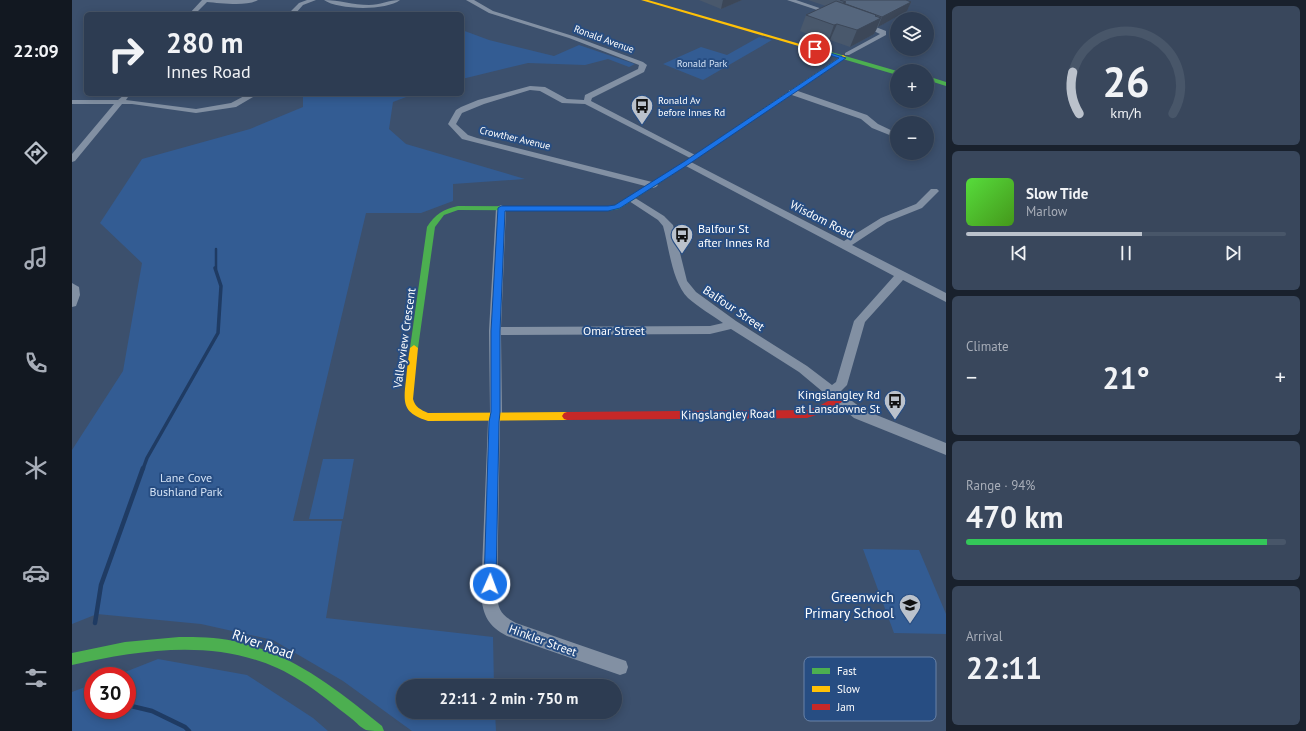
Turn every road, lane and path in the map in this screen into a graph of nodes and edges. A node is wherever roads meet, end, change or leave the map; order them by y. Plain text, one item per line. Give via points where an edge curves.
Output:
1 (205, 0) edge
2 (255, 0) edge
3 (312, 0) edge
4 (327, 0) edge
5 (397, 0) edge
6 (469, 0) edge
7 (643, 0) edge
8 (657, 0) edge
9 (790, 0) edge
10 (194, 12) edge
11 (293, 12) edge
12 (839, 16) edge
13 (853, 21) edge
14 (845, 56) junction
15 (890, 68) edge
16 (890, 72) edge
17 (934, 80) edge
18 (934, 84) edge
19 (946, 84) edge
20 (946, 88) edge
21 (792, 92) junction
22 (124, 96) edge
23 (250, 96) edge
24 (72, 102) edge
25 (120, 102) junction
26 (587, 102) junction
27 (890, 133) edge
28 (72, 159) edge
29 (691, 160) junction
30 (653, 185) junction
31 (934, 191) dead end
32 (632, 199) junction
33 (501, 208) junction
34 (845, 245) junction
35 (901, 276) junction
36 (72, 287) edge
37 (946, 298) edge
38 (72, 303) edge
39 (732, 324) junction
40 (495, 331) junction
41 (835, 396) junction
42 (495, 417) junction
43 (946, 449) edge
44 (72, 659) edge
45 (620, 667) dead end
46 (377, 731) edge

1 - 2 street
1 - 10 street
3 - 11 street via 301,4
4 - 5 street via 370,8 384,6
6 - 26 street, Ronald Avenue via 492,12 571,37 643,65 641,70 588,97
7 - 14 street
8 - 14 street
9 - 12 street
13 - 14 street via 884,32 883,35
14 - 15 street
14 - 16 street
14 - 21 street
17 - 19 street
18 - 20 street
21 - 27 street via 864,117
21 - 29 street
22 - 25 street
23 - 25 street via 233,105 196,111 147,103
24 - 25 street
25 - 28 street
26 - 29 street
26 - 30 street, Crowther Avenue via 565,102 542,89 530,88 470,106 459,112 452,124 465,137 474,140
29 - 30 street
29 - 34 street, Wisdom Road
30 - 32 street
31 - 34 street via 919,206 884,220
32 - 33 street via 617,207 608,208
32 - 39 street, Balfour Street via 668,225 686,288
33 - 40 street, Hinkler Street
33 - 42 street, Valleyview Crescent via 458,208 441,213 435,219 431,227 408,394 408,403 413,410 428,417
34 - 35 street, Wisdom Road
35 - 37 street, Wisdom Road
35 - 41 street via 860,321
36 - 38 street via 75,290
39 - 40 street, Omar Street via 710,330
39 - 41 street, Balfour Street via 803,369
40 - 42 street, Hinkler Street
41 - 42 street, Kingslangley Road via 822,409 806,414
41 - 43 street via 866,418
42 - 45 street, Hinkler Street via 489,594 495,619 513,630
44 - 46 street, River Road via 103,651 163,643 194,642 228,646 268,658 311,678

